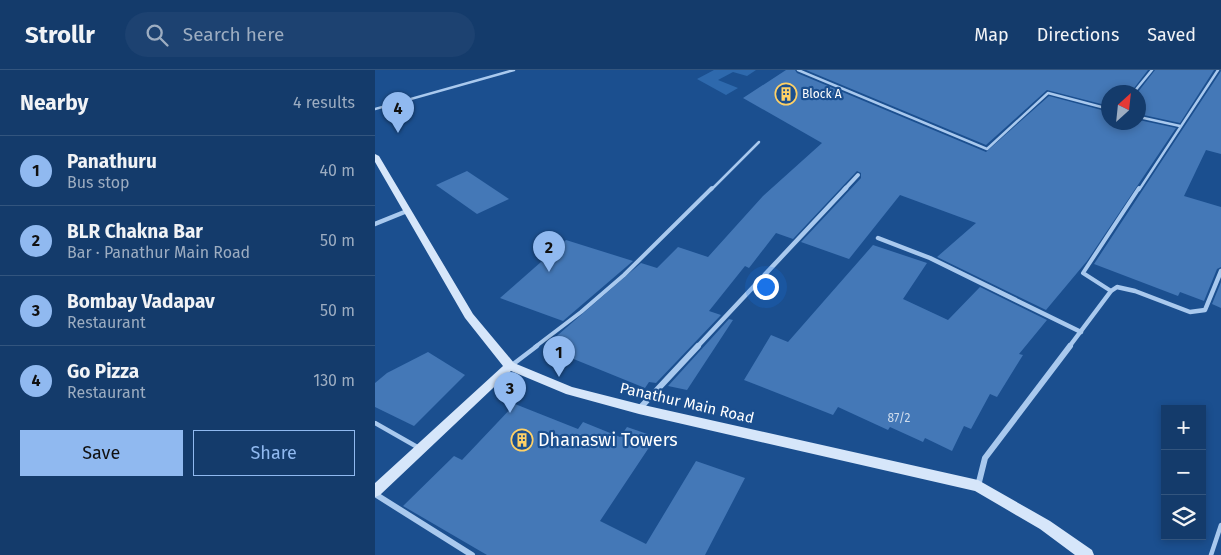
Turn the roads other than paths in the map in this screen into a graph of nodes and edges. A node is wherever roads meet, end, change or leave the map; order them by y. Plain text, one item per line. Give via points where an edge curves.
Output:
1 (514, 70) edge
2 (798, 70) edge
3 (1153, 70) edge
4 (1218, 70) edge
5 (1140, 85) edge
6 (1101, 108) edge
7 (375, 109) edge
8 (1146, 118) edge
9 (1180, 126) junction
10 (759, 142) dead end
11 (377, 162) edge
12 (858, 175) dead end
13 (407, 211) junction
14 (375, 224) edge
15 (878, 238) dead end
16 (1221, 271) edge
17 (1111, 291) junction
18 (1081, 332) junction
19 (510, 366) junction
20 (639, 409) junction
21 (375, 423) edge
22 (421, 449) junction
23 (978, 486) junction
24 (375, 493) edge
25 (1221, 525) edge
26 (472, 555) edge
27 (1087, 555) edge
28 (1211, 555) edge

1 - 7 lane
2 - 6 lane via 987,149 1048,93
3 - 5 lane
4 - 9 lane
8 - 9 lane
9 - 17 lane via 1083,272
10 - 19 lane via 624,275
11 - 13 street, Panathur Main Road
12 - 20 street
13 - 14 street
13 - 19 street, Panathur Main Road via 469,316
15 - 18 street via 930,258
16 - 17 street via 1205,310 1198,312 1190,312 1135,290 1117,287
17 - 18 street
18 - 23 street via 985,458
19 - 20 street, Panathur Main Road via 570,391
19 - 22 street
20 - 23 street, Panathur Main Road
21 - 22 lane
22 - 24 street
23 - 27 street, Panathur Main Road
24 - 26 street
25 - 28 lane

